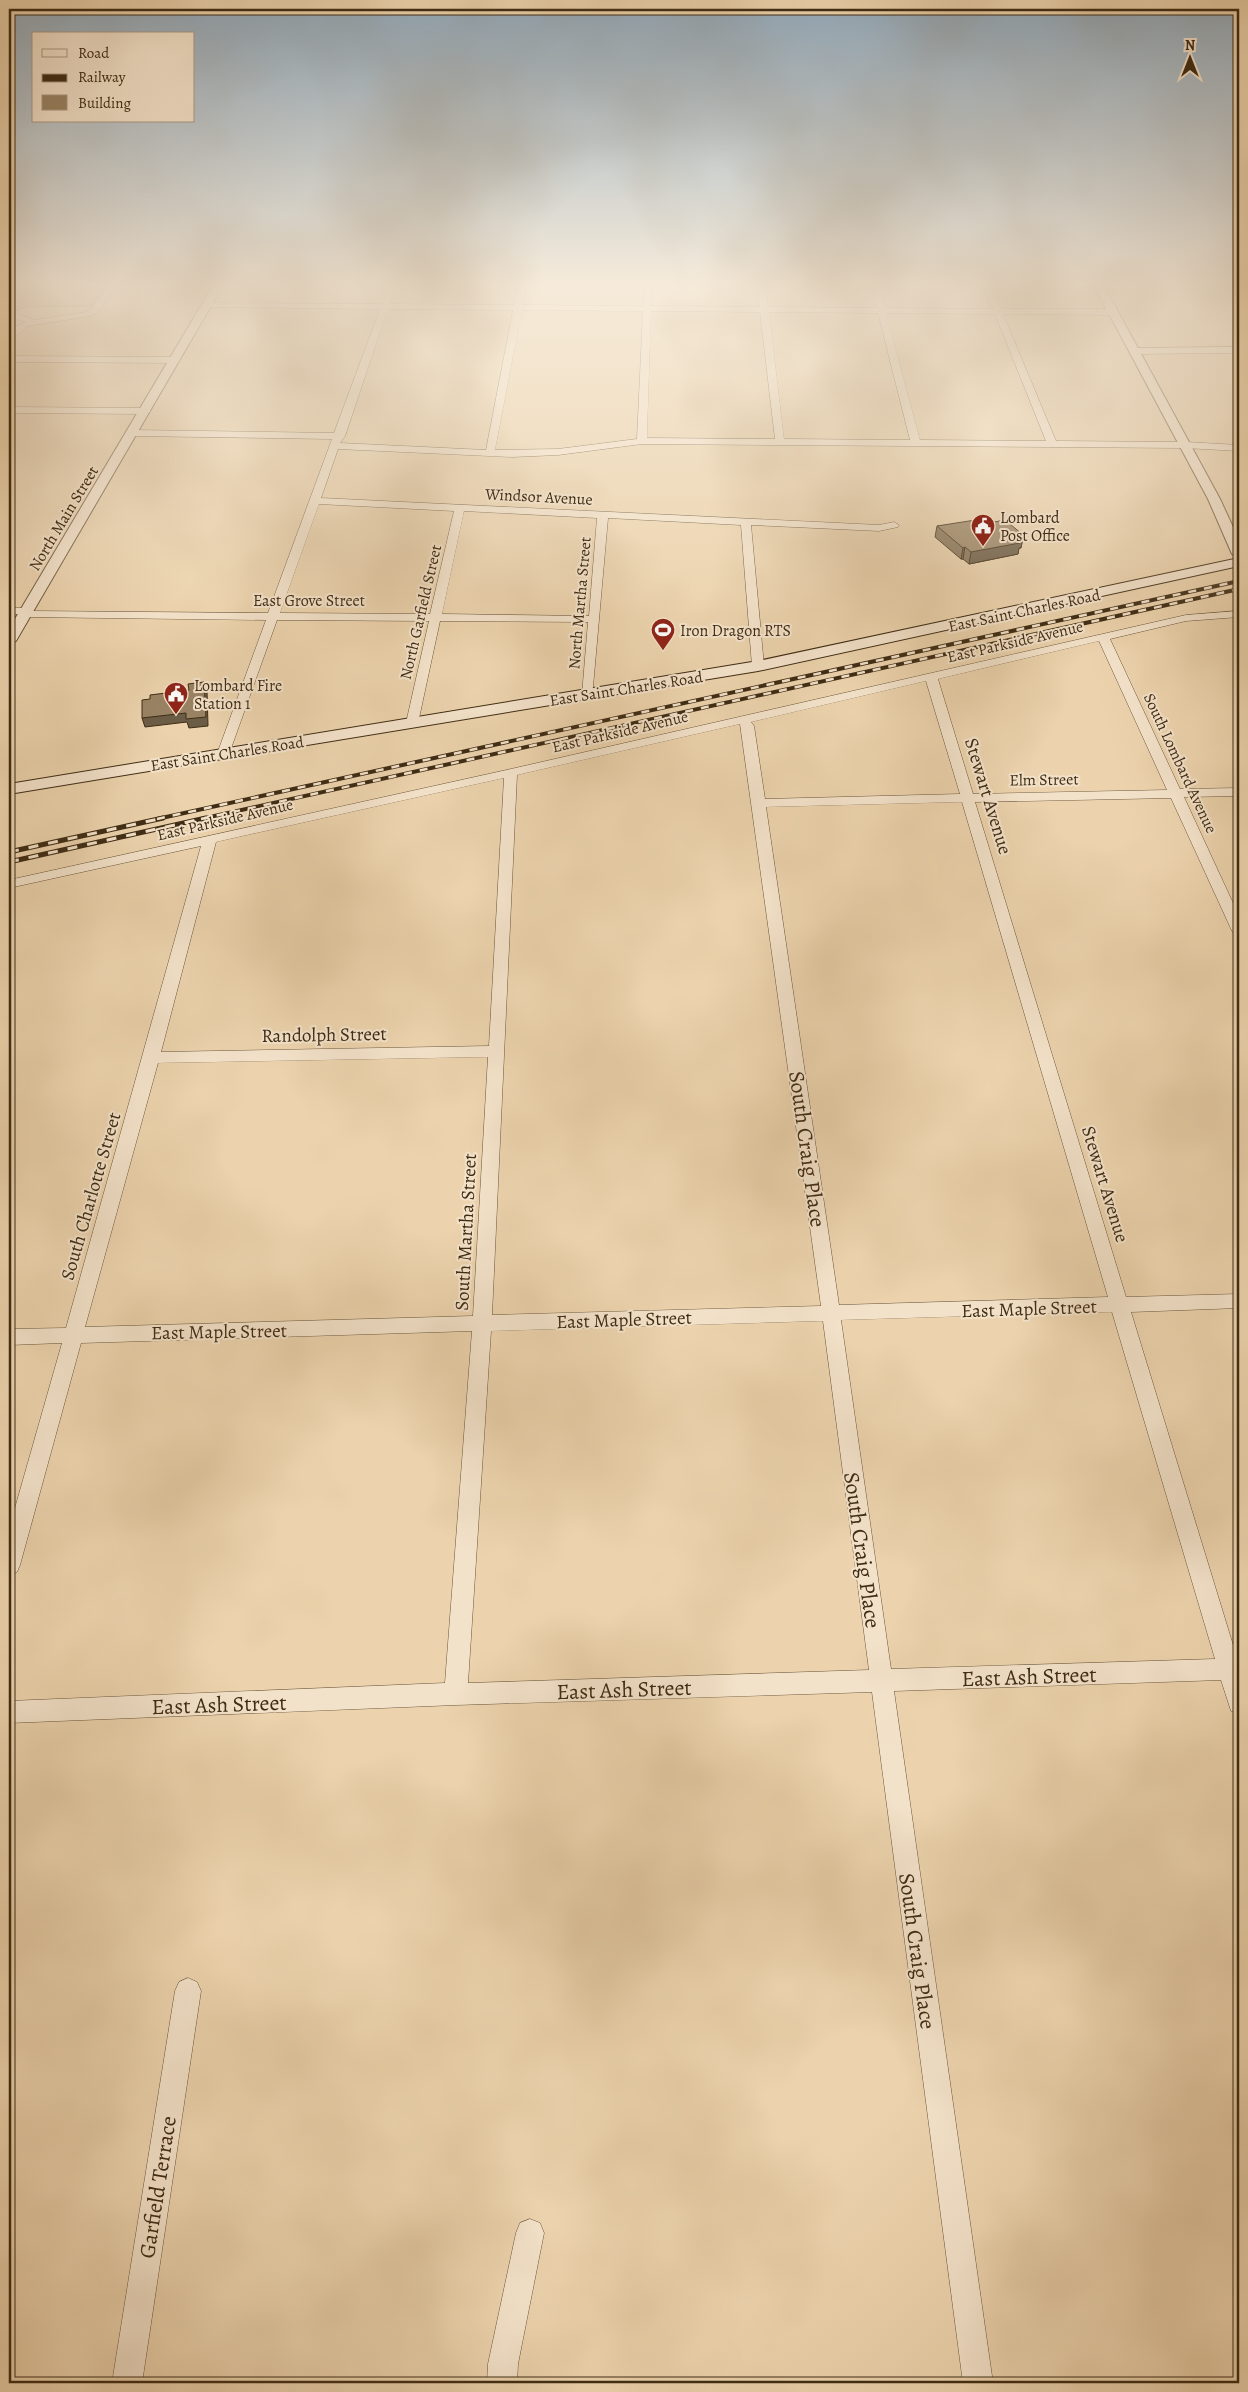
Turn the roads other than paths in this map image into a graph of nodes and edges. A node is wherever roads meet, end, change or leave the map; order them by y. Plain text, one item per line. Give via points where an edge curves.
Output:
1 (156, 394) edge
2 (355, 394) edge
3 (501, 394) edge
4 (644, 394) edge
5 (774, 394) edge
6 (903, 394) edge
7 (1031, 394) edge
8 (1157, 394) edge
9 (9, 410) edge
10 (146, 411) junction
11 (133, 433) junction
12 (338, 441) junction
13 (642, 441) junction
14 (780, 442) junction
15 (916, 443) junction
16 (1052, 444) junction
17 (1185, 446) junction
18 (1239, 448) edge
19 (490, 453) junction
20 (315, 501) junction
21 (460, 507) junction
22 (603, 514) junction
23 (746, 522) junction
24 (894, 525) dead end
25 (1239, 554) edge
26 (1239, 562) edge
27 (9, 611) edge
28 (26, 613) junction
29 (1239, 614) edge
30 (273, 616) junction
31 (435, 617) junction
32 (593, 619) junction
33 (1103, 637) junction
34 (9, 641) edge
35 (758, 666) junction
36 (931, 677) junction
37 (588, 694) junction
38 (743, 719) junction
39 (412, 723) junction
40 (223, 754) junction
41 (511, 773) junction
42 (9, 789) edge
43 (1239, 792) edge
44 (1175, 793) junction
45 (967, 798) junction
46 (759, 803) junction
47 (210, 838) junction
48 (9, 884) edge
49 (1239, 931) edge
50 (496, 1051) junction
51 (152, 1058) junction
52 (1239, 1302) edge
53 (1121, 1305) junction
54 (831, 1313) junction
55 (482, 1324) junction
56 (72, 1335) junction
57 (9, 1337) edge
58 (9, 1565) edge
59 (1234, 1669) edge
60 (880, 1682) junction
61 (456, 1694) junction
62 (1239, 1703) edge
63 (9, 1712) edge
64 (188, 1991) dead end
65 (530, 2233) dead end
66 (127, 2383) edge
67 (502, 2383) edge
68 (978, 2383) edge

1 - 10 street, North Main Street
2 - 12 street
3 - 19 street
4 - 13 street
5 - 14 street
6 - 15 street
7 - 16 street
8 - 17 street
9 - 10 street
10 - 11 street, North Main Street
11 - 12 street
11 - 28 street, North Main Street
12 - 19 street
12 - 20 street
13 - 14 street
13 - 19 street via 542,453
14 - 15 street
15 - 16 street
16 - 17 street
17 - 18 street
17 - 25 street via 1214,498
20 - 21 street, Windsor Avenue
20 - 30 street
21 - 22 street, Windsor Avenue
21 - 31 street, North Garfield Street
22 - 23 street, Windsor Avenue
22 - 32 street, North Martha Street
23 - 24 street, Windsor Avenue via 879,528
23 - 35 street
26 - 35 main road, East Saint Charles Road
27 - 28 street, East Grove Street
28 - 30 street, East Grove Street
28 - 34 street, North Main Street
29 - 33 street, East Parkside Avenue via 1186,618
30 - 31 street, East Grove Street
30 - 40 street
31 - 32 street, East Grove Street
31 - 39 street, North Garfield Street
32 - 37 street, North Martha Street
33 - 36 street, East Parkside Avenue
33 - 44 street, South Lombard Avenue
35 - 37 main road, East Saint Charles Road
36 - 38 street, East Parkside Avenue
36 - 45 street, Stewart Avenue
37 - 39 main road, East Saint Charles Road
38 - 41 street, East Parkside Avenue
38 - 46 street, South Craig Place via 748,726
39 - 40 main road, East Saint Charles Road
40 - 42 main road, East Saint Charles Road
41 - 47 street, East Parkside Avenue
41 - 50 street, South Martha Street
43 - 44 street, Elm Street
44 - 45 street, Elm Street
44 - 49 street, South Lombard Avenue
45 - 46 street, Elm Street
45 - 53 street, Stewart Avenue
46 - 54 street, South Craig Place
47 - 48 street, East Parkside Avenue
47 - 51 street, South Charlotte Street
50 - 51 street, Randolph Street
50 - 55 street, South Martha Street
51 - 56 street, South Charlotte Street
52 - 53 street, East Maple Street
53 - 54 street, East Maple Street
53 - 59 street, Stewart Avenue
54 - 55 street, East Maple Street
54 - 60 street, South Craig Place
55 - 56 street, East Maple Street
55 - 61 street, South Martha Street
56 - 57 street, East Maple Street
56 - 58 street, South Charlotte Street
59 - 60 street, East Ash Street
59 - 62 street, Stewart Avenue
60 - 61 street, East Ash Street
60 - 68 street, South Craig Place
61 - 63 street, East Ash Street
64 - 66 street, Garfield Terrace
65 - 67 street via 503,2364

